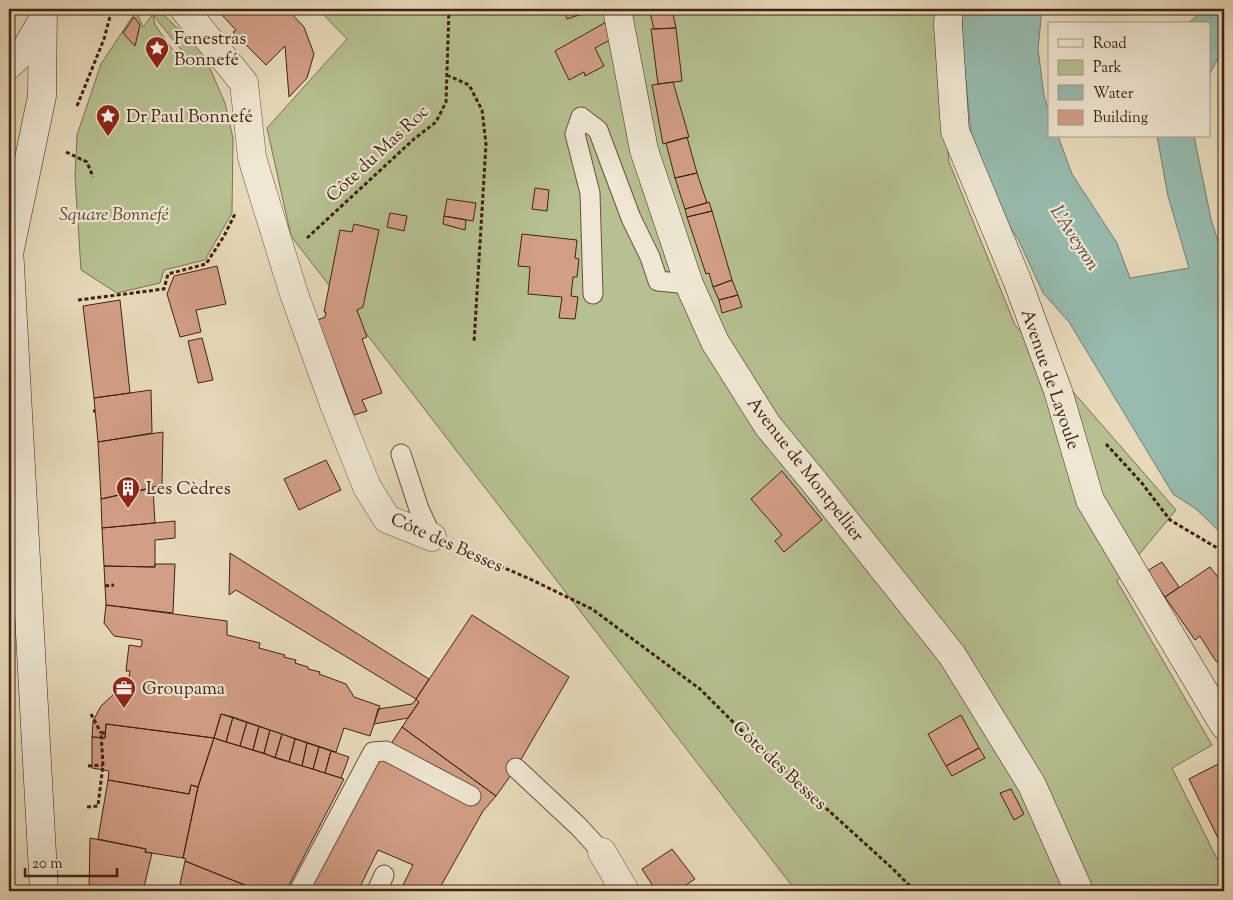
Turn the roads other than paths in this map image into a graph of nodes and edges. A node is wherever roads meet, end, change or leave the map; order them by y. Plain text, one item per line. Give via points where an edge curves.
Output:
1 (184, 9) edge
2 (617, 9) edge
3 (950, 9) edge
4 (42, 14) edge
5 (9, 65) edge
6 (9, 248) edge
7 (689, 284) junction
8 (593, 294) dead end
9 (401, 454) dead end
10 (432, 537) joint
11 (1224, 725) edge
12 (516, 768) dead end
13 (471, 796) dead end
14 (602, 852) joint
15 (44, 891) edge
16 (299, 891) edge
17 (626, 891) edge
18 (1079, 891) edge

1 - 10 street, Côte des Besses via 244,83 256,171 294,294 366,487 387,519
2 - 7 street, Avenue de Montpellier via 644,150
3 - 11 street, Avenue de Layoule via 948,25 955,131 1017,280 1058,392 1090,500
4 - 5 street via 26,49
4 - 6 street via 42,96
6 - 15 street
7 - 8 lane via 658,281 598,130 581,118 575,134 590,194
7 - 18 street, Avenue de Montpellier via 714,342 768,426 952,655 1032,786
9 - 10 lane
12 - 14 lane
13 - 16 lane via 386,751 373,752
14 - 17 street

